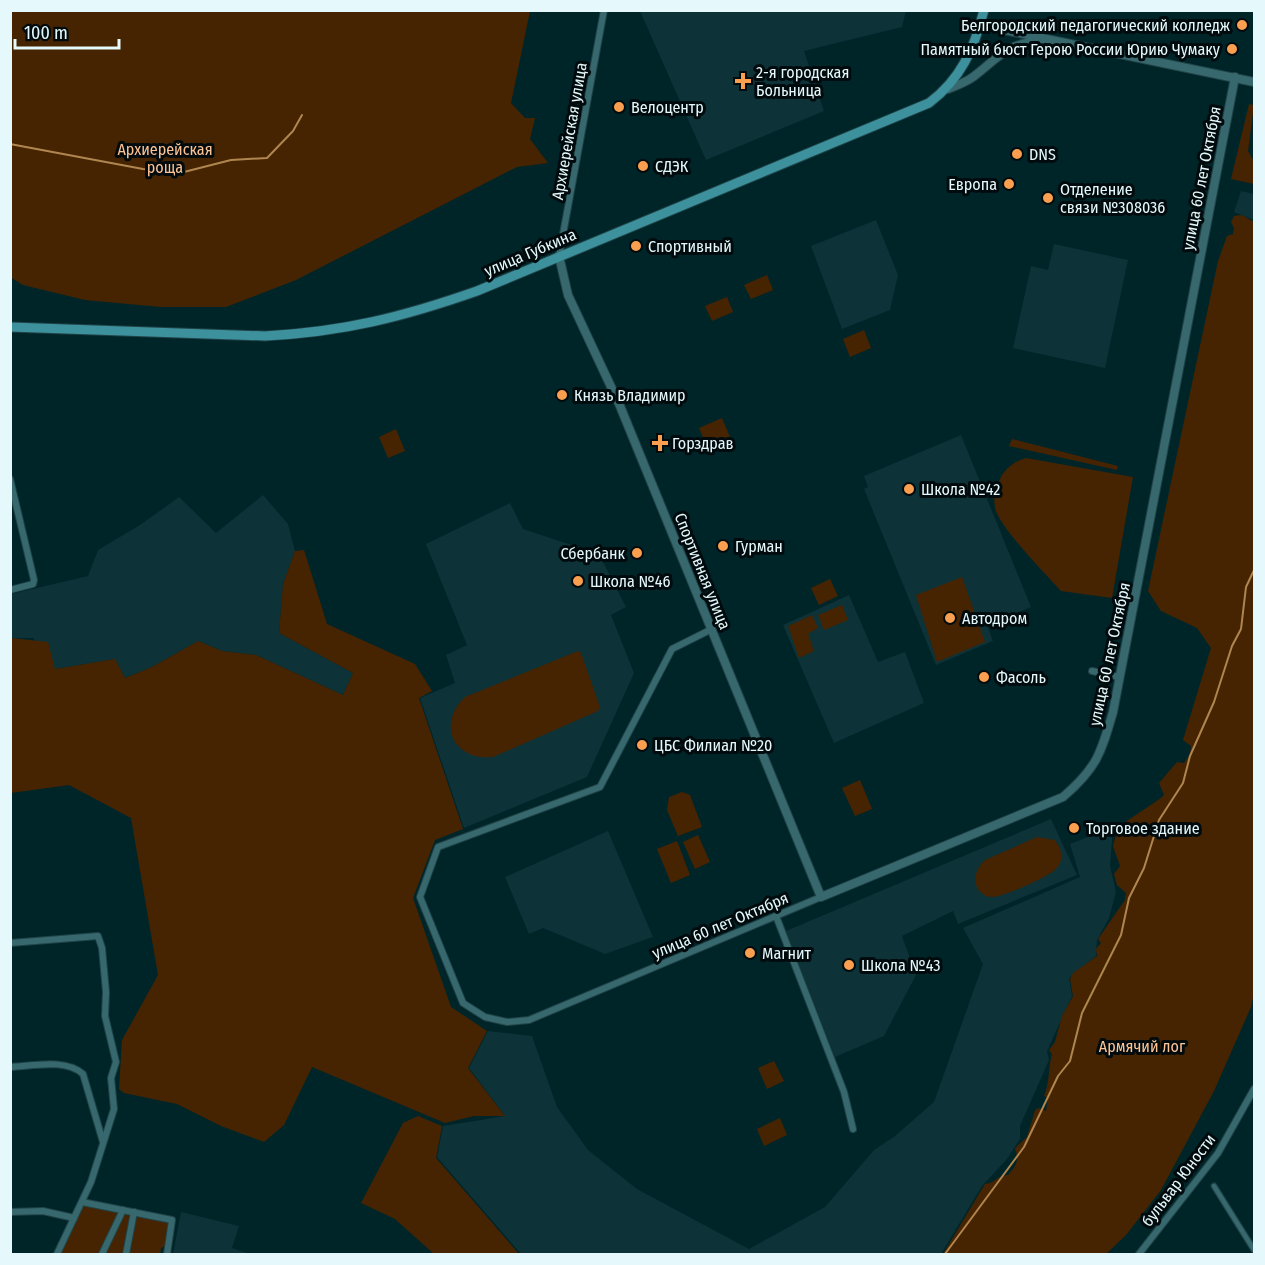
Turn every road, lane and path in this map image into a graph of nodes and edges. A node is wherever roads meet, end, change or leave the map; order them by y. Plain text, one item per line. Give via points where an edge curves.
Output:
1 (604, 10) edge
2 (984, 10) edge
3 (980, 25) junction
4 (1049, 39) junction
5 (1235, 76) junction
6 (1254, 82) edge
7 (948, 89) junction
8 (559, 256) junction
9 (10, 327) edge
10 (10, 479) edge
11 (10, 590) edge
12 (712, 629) junction
13 (1092, 671) dead end
14 (1119, 677) junction
15 (821, 897) junction
16 (776, 916) junction
17 (10, 943) edge
18 (10, 1067) edge
19 (1254, 1089) edge
20 (853, 1129) dead end
21 (104, 1145) junction
22 (1214, 1186) dead end
23 (82, 1202) junction
24 (123, 1210) junction
25 (10, 1212) edge
26 (134, 1212) junction
27 (74, 1218) junction
28 (1254, 1250) edge
29 (57, 1254) edge
30 (102, 1254) edge
31 (126, 1254) edge
32 (167, 1254) edge
33 (1139, 1254) edge

1 - 8 street, Архиерейская улица
2 - 3 main road, улица Губкина
3 - 4 street
3 - 7 main road, улица Губкина via 969,54
4 - 5 street
4 - 7 street via 1010,47 971,79
5 - 6 street
5 - 14 street, улица 60 лет Октября
7 - 8 main road, улица Губкина via 915,110
8 - 9 main road, улица Губкина via 416,313 316,333 235,336
8 - 12 street, Спортивная улица via 568,295 620,406
10 - 11 street via 34,579 33,584
12 - 15 street, Спортивная улица
12 - 16 street, улица 60 лет Октября via 672,649 600,787 438,847 420,897 463,1003 485,1017 507,1022 529,1020
13 - 14 street
14 - 15 street, улица 60 лет Октября via 1102,748 1086,778 1063,797
15 - 16 street, улица 60 лет Октября
16 - 20 street via 844,1092
17 - 21 street via 98,936 106,992 105,1016 116,1062 111,1078 114,1109
18 - 21 street via 66,1065 83,1074
19 - 33 street, бульвар Юности via 1218,1153
21 - 23 street
22 - 28 street
23 - 24 street
23 - 27 street
24 - 26 street
24 - 30 street
25 - 27 street via 43,1211
26 - 31 street
26 - 32 street via 172,1220
27 - 29 street

